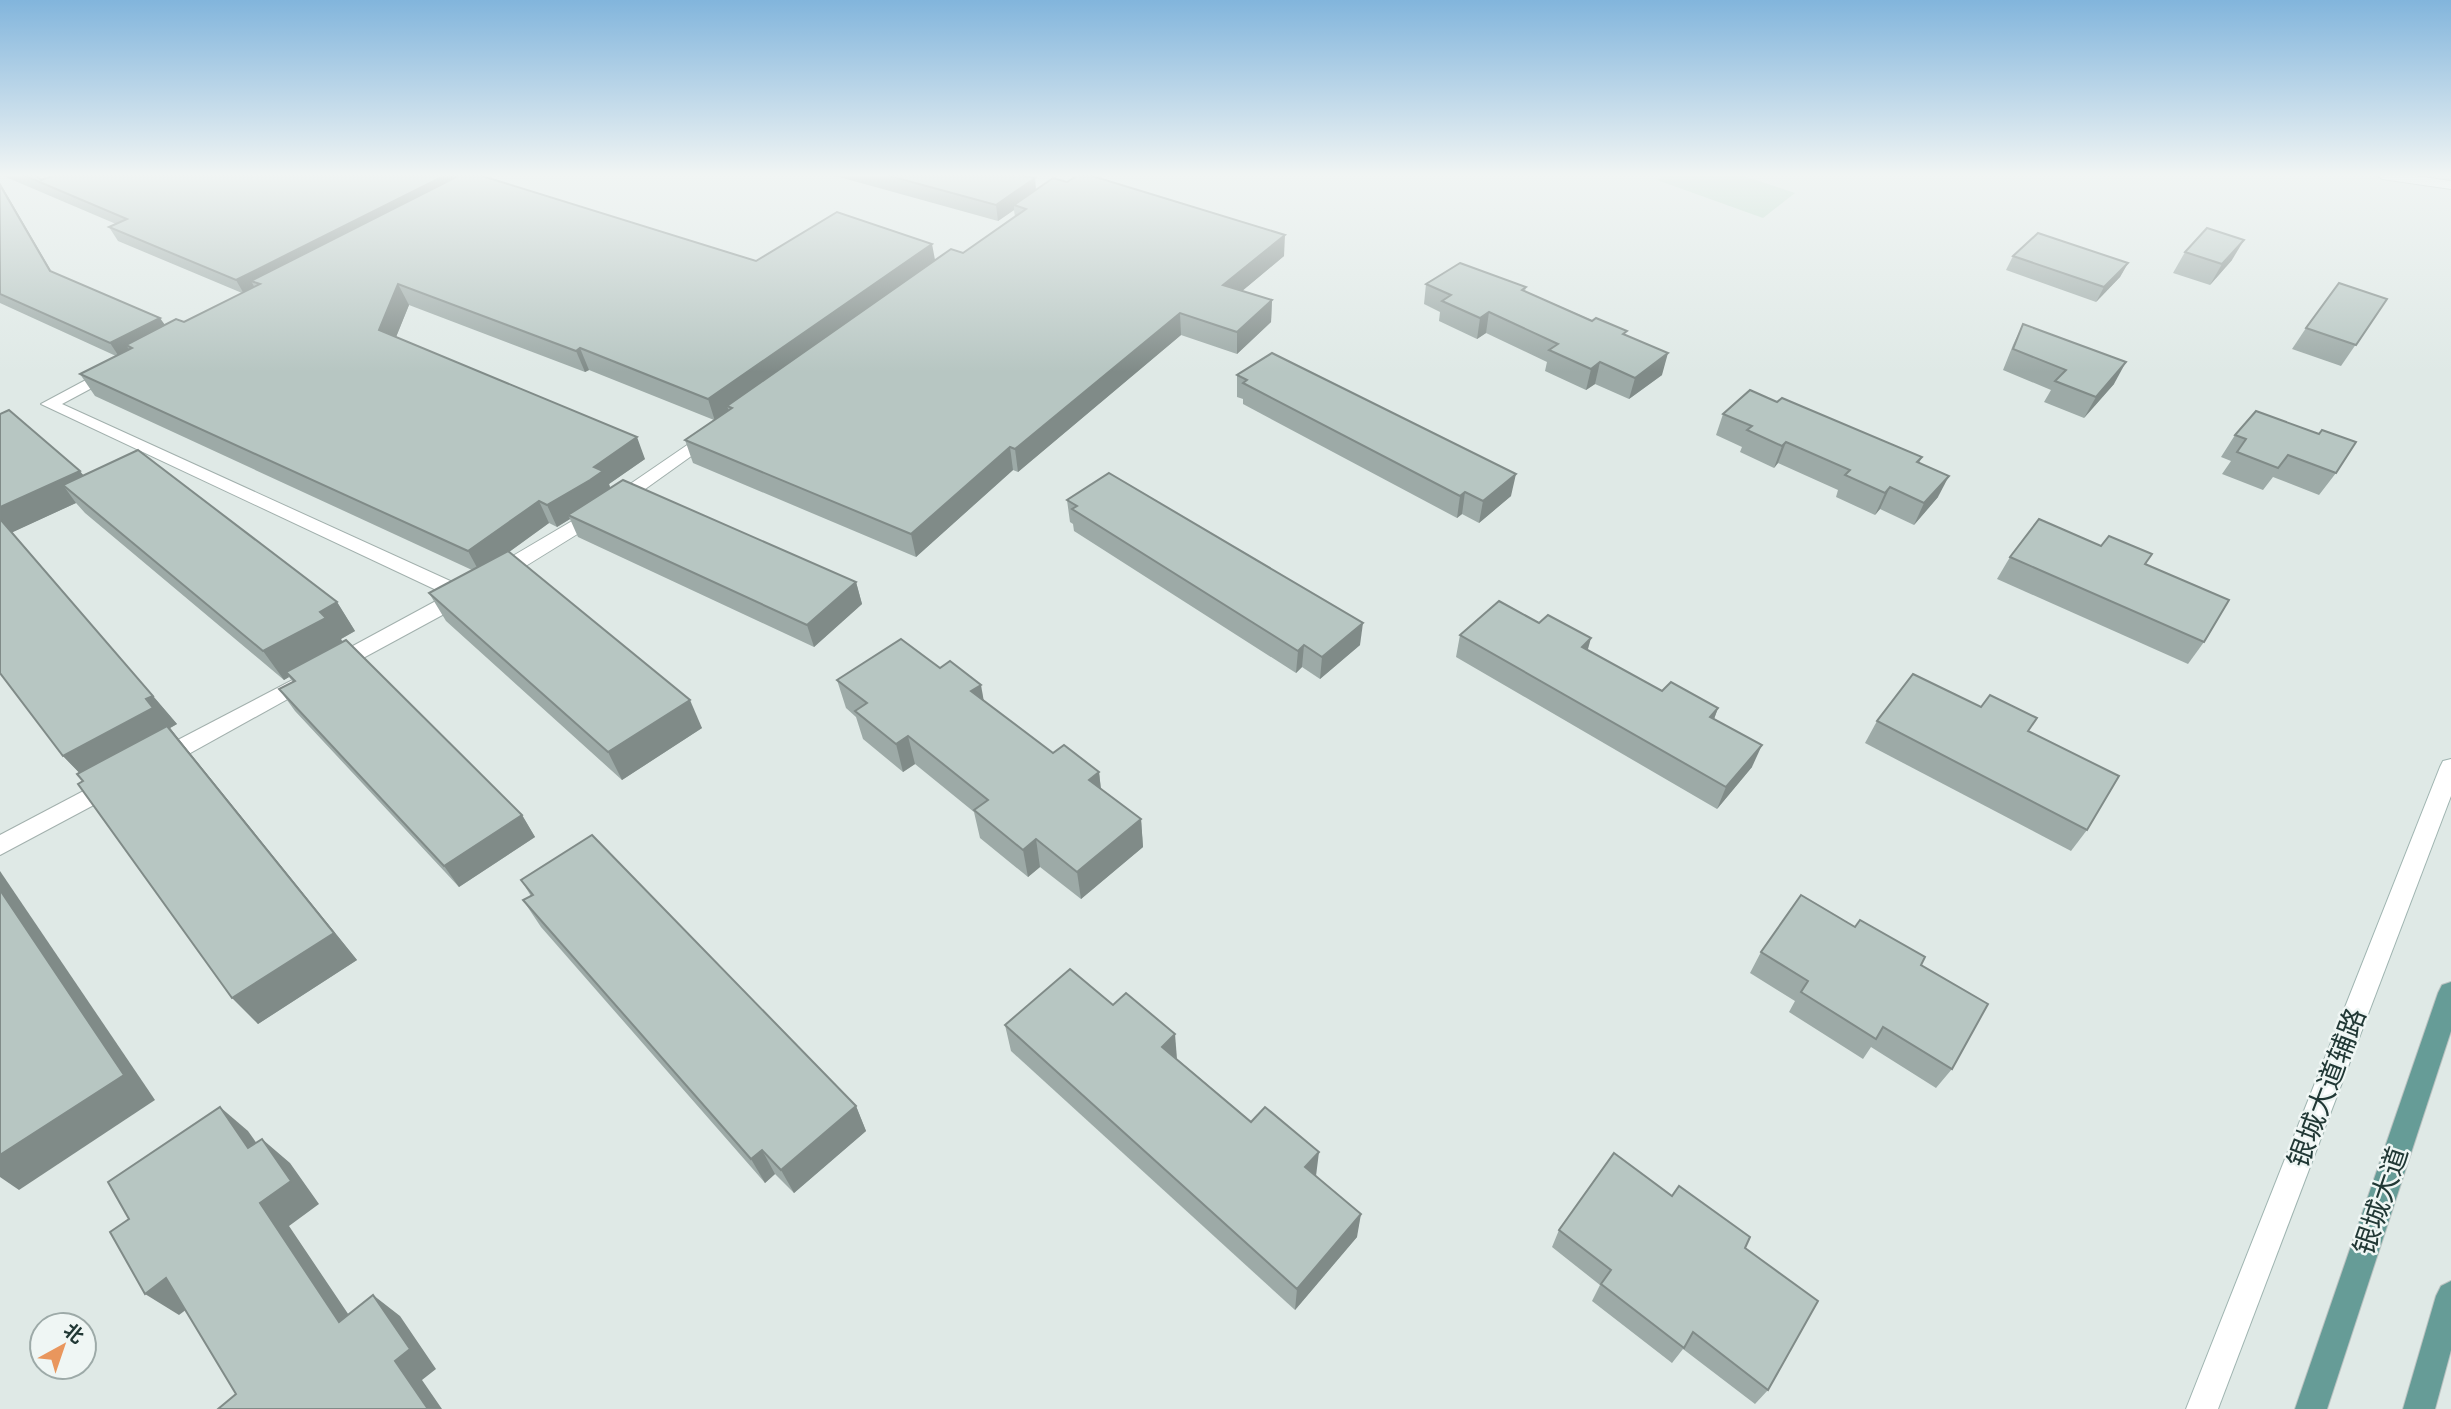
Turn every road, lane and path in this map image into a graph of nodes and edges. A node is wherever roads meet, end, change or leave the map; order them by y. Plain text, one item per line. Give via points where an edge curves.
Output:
1 (123, 365) edge
2 (731, 420) edge
3 (474, 588) junction
4 (2451, 767) edge
5 (0, 846) edge
6 (2451, 993) edge
7 (2451, 1296) edge
8 (2202, 1409) edge
9 (2312, 1409) edge
10 (2418, 1409) edge

1 - 3 street via 48,404
2 - 3 street via 607,508
3 - 5 street
4 - 8 street, 银城大道辅路
6 - 9 main road, 银城大道
7 - 10 main road

